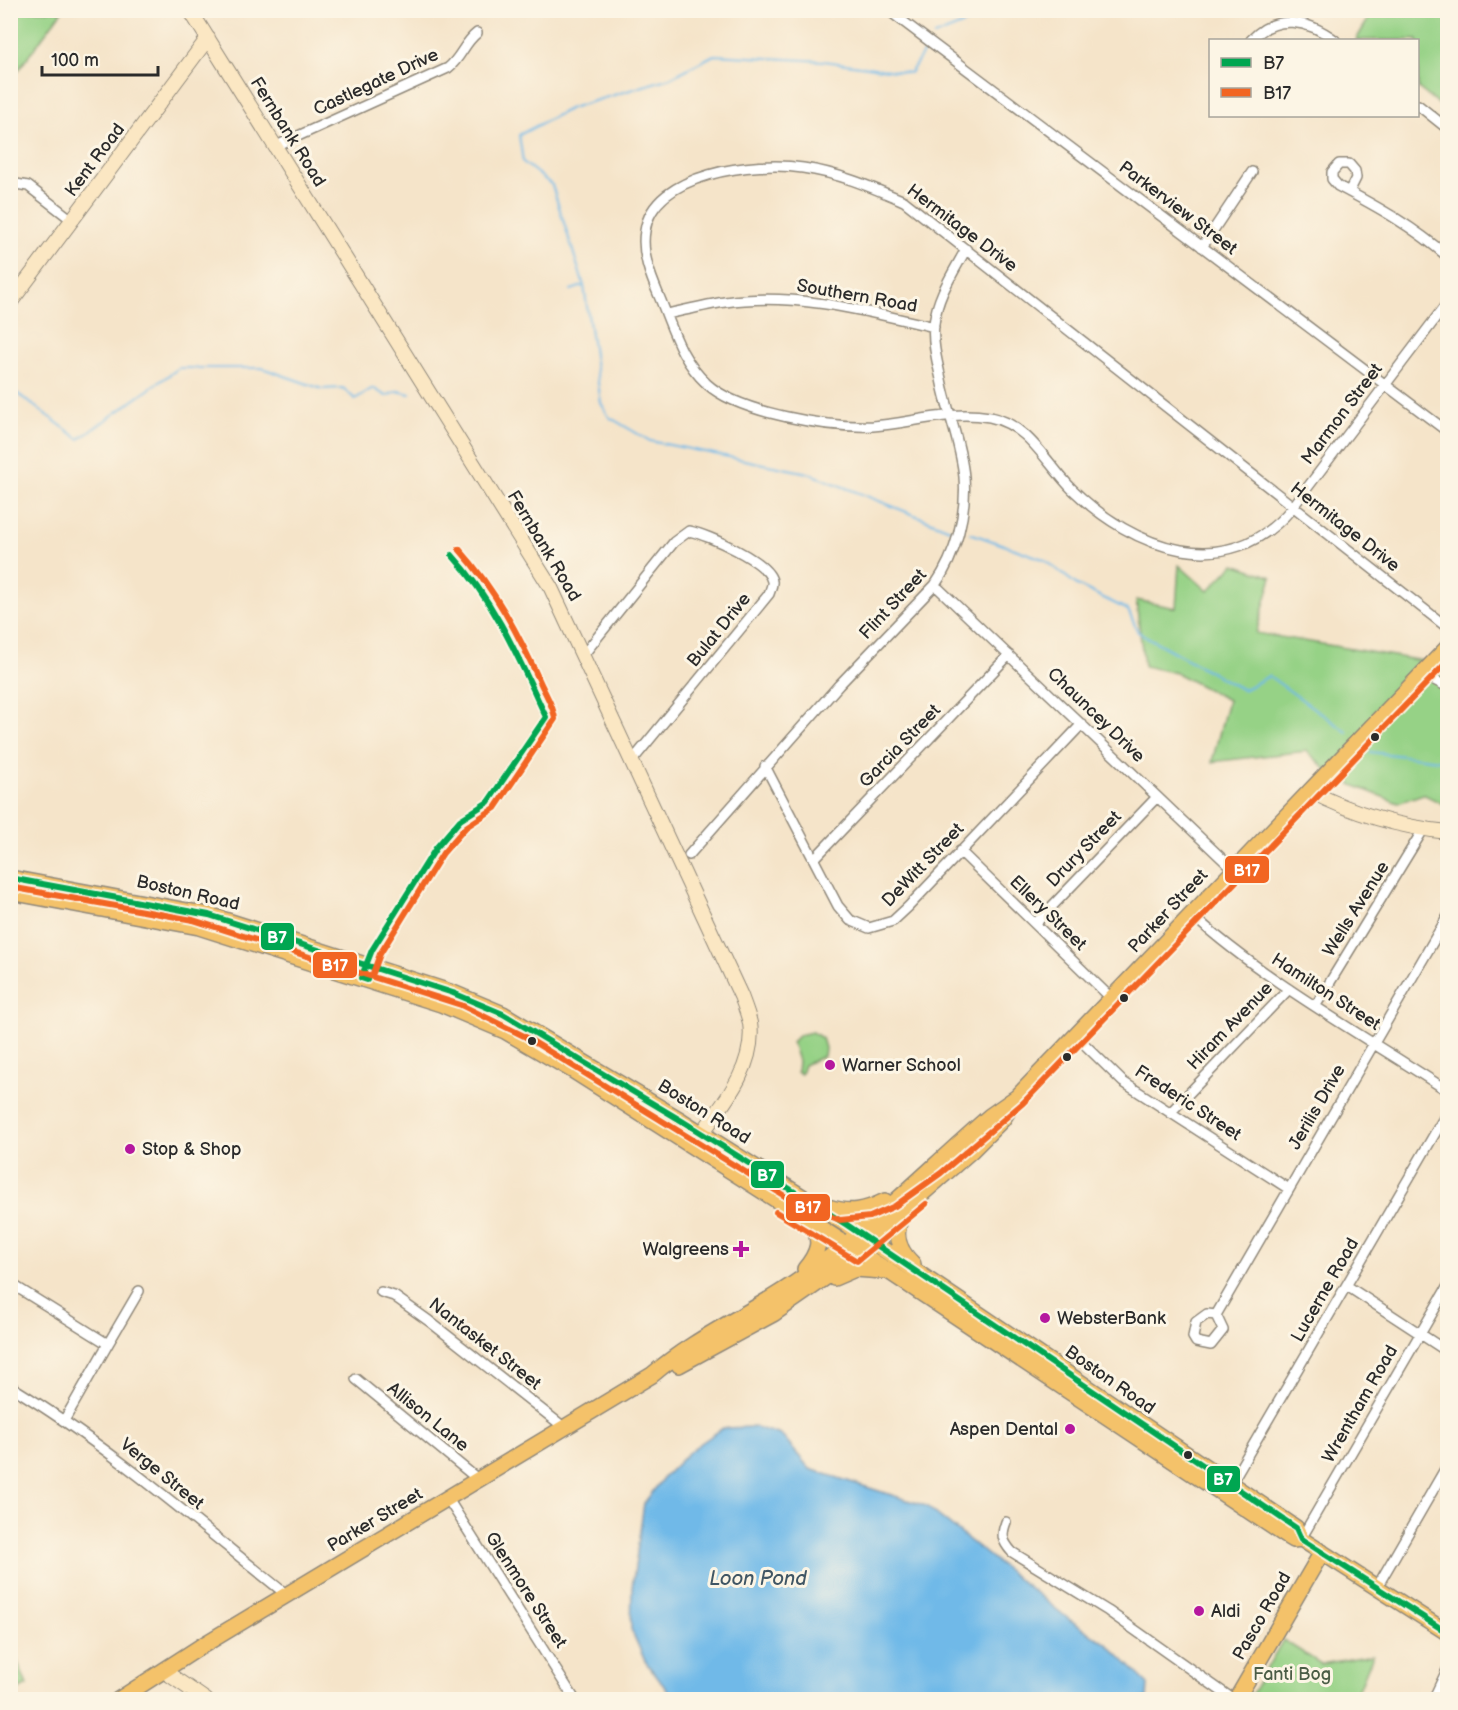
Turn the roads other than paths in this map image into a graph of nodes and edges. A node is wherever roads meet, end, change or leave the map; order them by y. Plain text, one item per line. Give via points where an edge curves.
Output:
1 (190, 10) edge
2 (888, 10) edge
3 (477, 33) dead end
4 (208, 38) junction
5 (1252, 39) edge
6 (1334, 39) edge
7 (1419, 106) edge
8 (1448, 129) edge
9 (276, 146) junction
10 (1251, 172) dead end
11 (10, 183) edge
12 (1349, 192) dead end
13 (72, 220) junction
14 (1202, 247) junction
15 (966, 249) junction
16 (1448, 257) edge
17 (1448, 302) edge
18 (10, 303) edge
19 (667, 314) junction
20 (934, 327) junction
21 (1384, 384) junction
22 (948, 415) junction
23 (1448, 432) edge
24 (1292, 508) junction
25 (935, 585) junction
26 (1448, 628) edge
27 (1448, 647) edge
28 (584, 654) junction
29 (1009, 655) junction
30 (1422, 674) junction
31 (1448, 687) edge
32 (1082, 724) junction
33 (632, 761) junction
34 (765, 766) junction
35 (1310, 792) junction
36 (1157, 797) junction
37 (1423, 830) junction
38 (1448, 832) edge
39 (960, 851) junction
40 (689, 855) dead end
41 (814, 858) junction
42 (1234, 870) junction
43 (10, 878) edge
44 (10, 892) edge
45 (1191, 914) junction
46 (1448, 916) edge
47 (1035, 924) junction
48 (1289, 989) junction
49 (1112, 999) junction
50 (1316, 1005) junction
51 (1076, 1036) junction
52 (1373, 1042) junction
53 (1448, 1091) edge
54 (1448, 1111) edge
55 (1170, 1113) junction
56 (702, 1133) junction
57 (1289, 1189) junction
58 (911, 1195) junction
59 (801, 1196) junction
60 (804, 1218) junction
61 (864, 1237) junction
62 (851, 1248) junction
63 (898, 1278) junction
64 (10, 1283) edge
65 (1347, 1286) junction
66 (1448, 1286) edge
67 (940, 1288) junction
68 (139, 1291) dead end
69 (381, 1292) dead end
70 (794, 1292) junction
71 (1216, 1315) dead end
72 (1421, 1334) junction
73 (108, 1344) junction
74 (1448, 1352) edge
75 (356, 1379) dead end
76 (10, 1386) edge
77 (64, 1419) junction
78 (565, 1428) junction
79 (1448, 1464) edge
80 (480, 1481) junction
81 (1230, 1485) junction
82 (448, 1499) junction
83 (1006, 1521) dead end
84 (1301, 1539) junction
85 (1322, 1552) junction
86 (1377, 1587) junction
87 (287, 1595) junction
88 (1448, 1633) edge
89 (1448, 1668) edge
90 (164, 1671) junction
91 (118, 1700) edge
92 (206, 1700) edge
93 (575, 1700) edge
94 (1235, 1700) edge
95 (1433, 1700) edge

1 - 4 main road, Fernbank Road
2 - 14 street, Parkerview Street
3 - 9 street, Castlegate Drive via 468,40 457,61 447,68
4 - 9 main road, Fernbank Road
4 - 13 main road, Kent Road
5 - 6 street via 1267,27 1294,21 1316,27
7 - 8 street
9 - 28 main road, Fernbank Road via 551,588
10 - 14 street
11 - 13 street via 28,186
12 - 16 street via 1413,228
13 - 18 main road, Kent Road
14 - 21 street, Parkerview Street
15 - 19 street, Hermitage Drive via 904,201 856,180 781,167 711,174 662,199 645,230 650,271
15 - 20 street, Flint Street via 937,304
15 - 24 street, Hermitage Drive
17 - 21 street, Marmon Street
19 - 20 street, Southern Road via 726,302 784,300 872,312
19 - 22 street, Hermitage Drive via 688,365 708,386 735,403 801,419 871,426
20 - 22 street, Flint Street
21 - 23 street, Parkerview Street
21 - 24 street, Marmon Street
22 - 24 street, Marmon Street via 988,417 1019,430 1102,516 1122,529 1169,547 1220,553 1242,547 1265,534
22 - 25 street, Flint Street via 964,477 963,495 957,541 945,572
24 - 26 street, Hermitage Drive
25 - 29 street, Chauncey Drive
25 - 34 street, Flint Street
27 - 30 main road, Parker Street
28 - 33 main road, Fernbank Road
28 - 33 street, Bulat Drive via 674,542 689,531 741,553 769,574 769,594
29 - 32 street, Chauncey Drive
29 - 41 street, Garcia Street
30 - 31 street
30 - 35 main road, Parker Street
32 - 36 street, Chauncey Drive
32 - 39 street, DeWitt Street
33 - 56 main road, Fernbank Road via 750,1023 744,1068
34 - 40 street, Flint Street
34 - 41 street, DeWitt Street
35 - 37 main road via 1378,820
35 - 42 main road, Parker Street
36 - 42 street, Chauncey Drive
36 - 47 street, Drury Street
37 - 38 main road
37 - 50 street, Wells Avenue
39 - 41 street, DeWitt Street via 893,921 869,928 844,915
39 - 47 street, Ellery Street
42 - 45 main road, Parker Street
43 - 56 main road, Boston Road via 195,911 464,997 528,1028
44 - 60 main road, Boston Road via 199,927 467,1014 572,1070
45 - 48 street, Hamilton Street
45 - 49 main road, Parker Street
46 - 52 street, Jerilis Drive
47 - 49 street, Ellery Street
48 - 50 street, Hamilton Street
48 - 55 street, Hiram Avenue
49 - 51 main road, Parker Street
50 - 52 street, Hamilton Street
51 - 55 street, Frederic Street via 1123,1082
51 - 58 main road, Parker Street via 1017,1097 992,1131
52 - 53 street, Hamilton Street
52 - 57 street, Jerilis Drive
54 - 65 street, Lucerne Road
55 - 57 street, Frederic Street
56 - 59 main road, Boston Road
57 - 71 street, Jerilis Drive
58 - 59 main road via 859,1212 845,1212
58 - 61 main road, Parker Street
58 - 67 main road via 898,1225 899,1245 910,1261
59 - 61 main road, Boston Road
60 - 62 main road, Boston Road
60 - 70 main road via 814,1229 819,1244
61 - 62 main road, Parker Street
61 - 67 main road, Boston Road
62 - 63 main road, Boston Road
62 - 70 main road, Parker Street
63 - 70 main road via 880,1270 855,1269
63 - 84 main road, Boston Road via 1288,1537
64 - 73 street
65 - 72 street
65 - 81 street, Lucerne Road
66 - 72 street, Wrentham Road
67 - 81 main road, Boston Road
68 - 73 street
69 - 78 street, Nantasket Street via 394,1296 429,1321
70 - 78 main road, Parker Street via 679,1365 652,1375
72 - 74 street
72 - 84 street, Wrentham Road
73 - 77 street
75 - 80 street, Allison Lane
76 - 77 street, Verge Street
77 - 87 street, Verge Street
78 - 80 main road, Parker Street
79 - 86 street
80 - 82 main road, Parker Street
81 - 84 main road, Boston Road via 1296,1528
82 - 87 main road, Parker Street
82 - 93 street, Glenmore Street
83 - 94 street via 1002,1533 1012,1552 1108,1611
84 - 85 main road, Boston Road
85 - 86 main road, Boston Road
85 - 94 main road, Pasco Road
86 - 88 main road, Boston Road
87 - 90 main road, Parker Street
89 - 95 street
90 - 91 main road, Parker Street
90 - 92 main road

